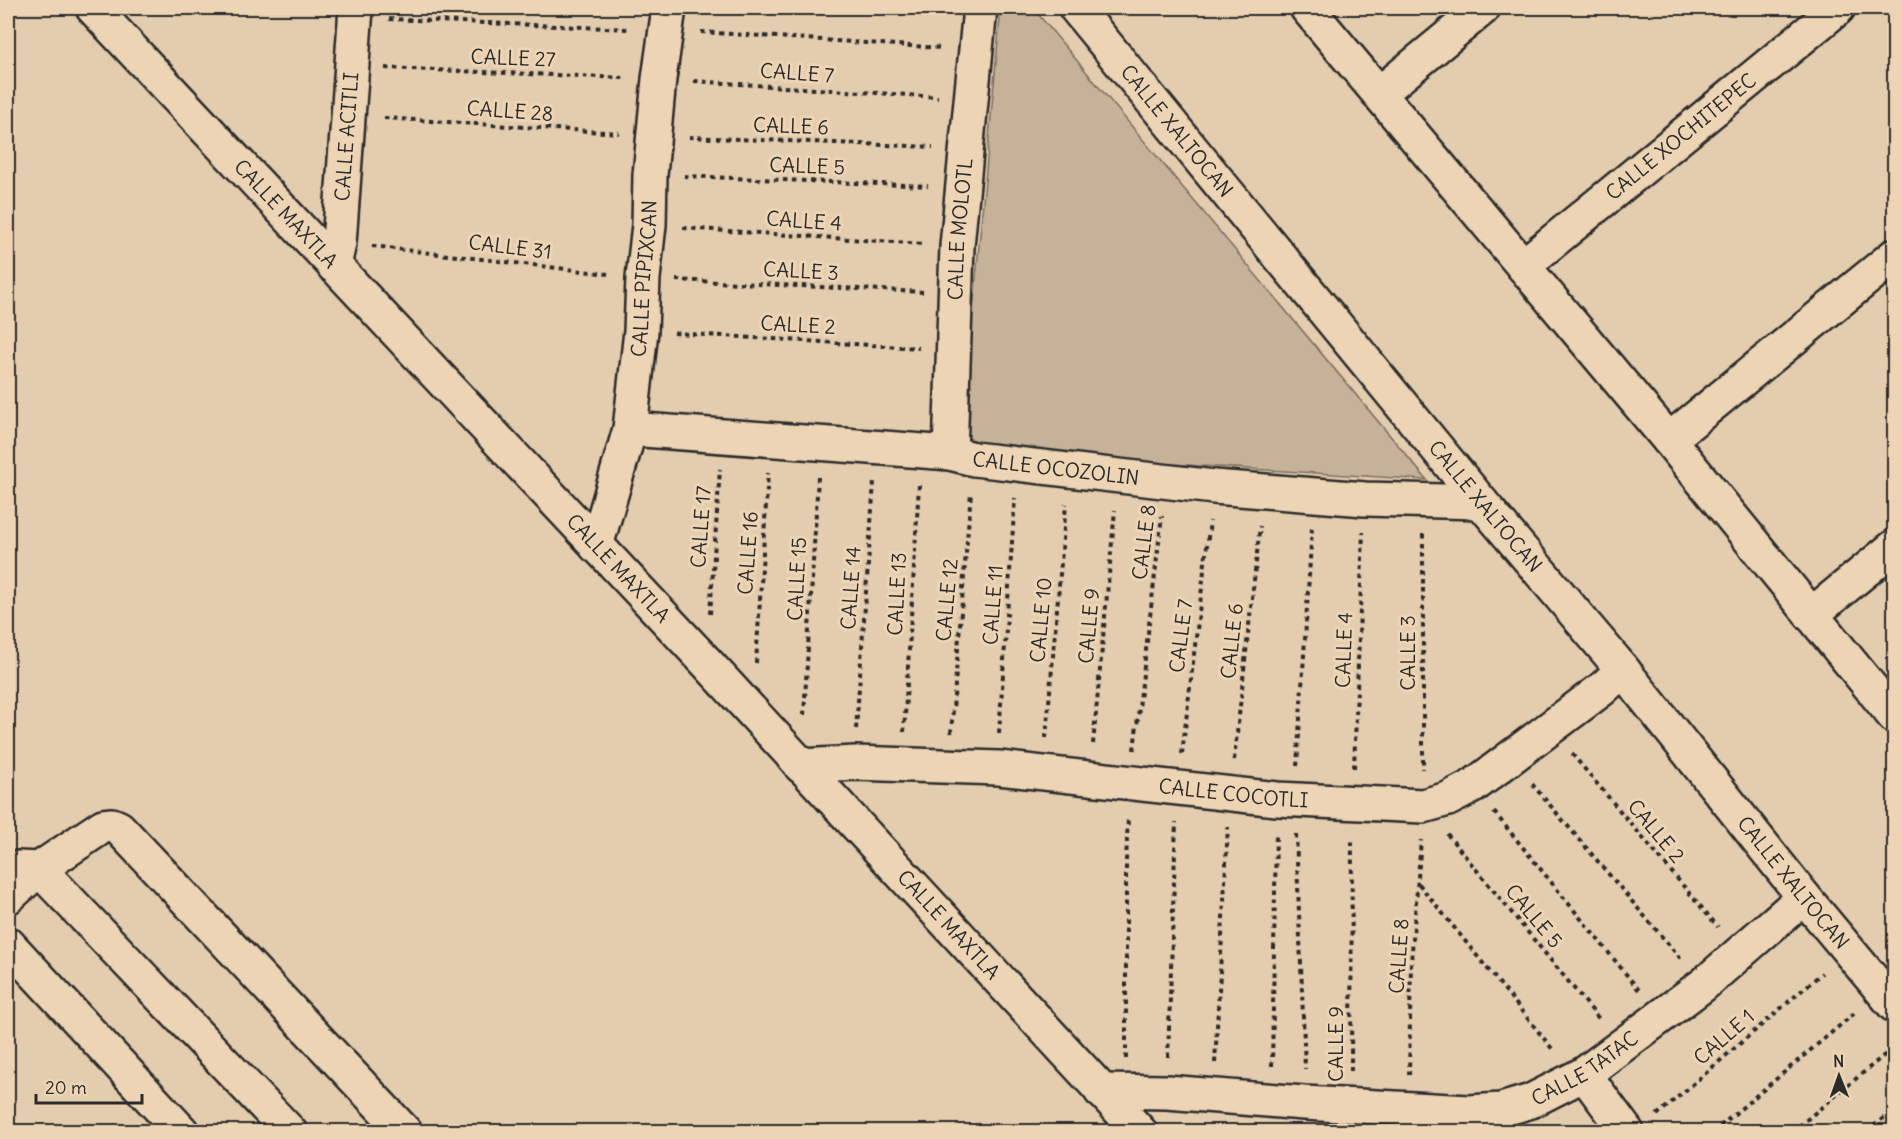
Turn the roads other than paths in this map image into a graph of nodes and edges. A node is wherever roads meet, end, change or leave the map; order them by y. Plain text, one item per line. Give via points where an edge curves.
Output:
1 (93, 8) edge
2 (980, 8) edge
3 (1077, 8) edge
4 (1308, 8) edge
5 (1483, 8) edge
6 (1838, 8) edge
7 (369, 13) edge
8 (667, 19) edge
9 (1380, 93) junction
10 (1894, 256) edge
11 (334, 266) junction
12 (1523, 266) junction
13 (630, 429) junction
14 (1669, 440) junction
15 (948, 454) junction
16 (1481, 502) junction
17 (596, 546) junction
18 (1894, 547) edge
19 (1811, 615) junction
20 (1623, 670) junction
21 (1894, 716) edge
22 (801, 766) junction
23 (23, 869) edge
24 (8, 897) edge
25 (1804, 897) junction
26 (8, 944) edge
27 (1894, 1005) edge
28 (1580, 1076) junction
29 (1101, 1091) junction
30 (1641, 1124) edge
31 (182, 1131) edge
32 (290, 1131) edge
33 (405, 1131) edge
34 (1140, 1131) edge

1 - 11 street, CALLE MAXTLA
2 - 15 street, CALLE MOLOTL via 957,246
3 - 16 street, CALLE XALTOCAN
4 - 9 street
5 - 9 street
6 - 12 street, CALLE XOCHITEPEC
7 - 11 street, CALLE ACITLI
8 - 13 street, CALLE PIPIXCAN
9 - 12 street
10 - 14 street
11 - 17 street, CALLE MAXTLA
12 - 14 street
13 - 15 street, CALLE OCOZOLIN
13 - 17 street, CALLE PIPIXCAN
14 - 19 street
15 - 16 street, CALLE OCOZOLIN via 1166,483 1365,499
16 - 20 street, CALLE XALTOCAN
17 - 22 street, CALLE MAXTLA
18 - 19 street
19 - 21 street
20 - 22 street, CALLE COCOTLI via 1473,786 1423,806 1230,795 999,768 855,763
20 - 25 street, CALLE XALTOCAN
22 - 29 street, CALLE MAXTLA
23 - 24 street
23 - 32 street
23 - 33 street via 103,826 119,828
25 - 27 street, CALLE XALTOCAN
25 - 28 street, CALLE TATAC via 1702,985
26 - 31 street
28 - 29 street, CALLE TATAC via 1531,1101 1501,1110 1469,1112
28 - 30 street
29 - 34 street, CALLE MAXTLA

